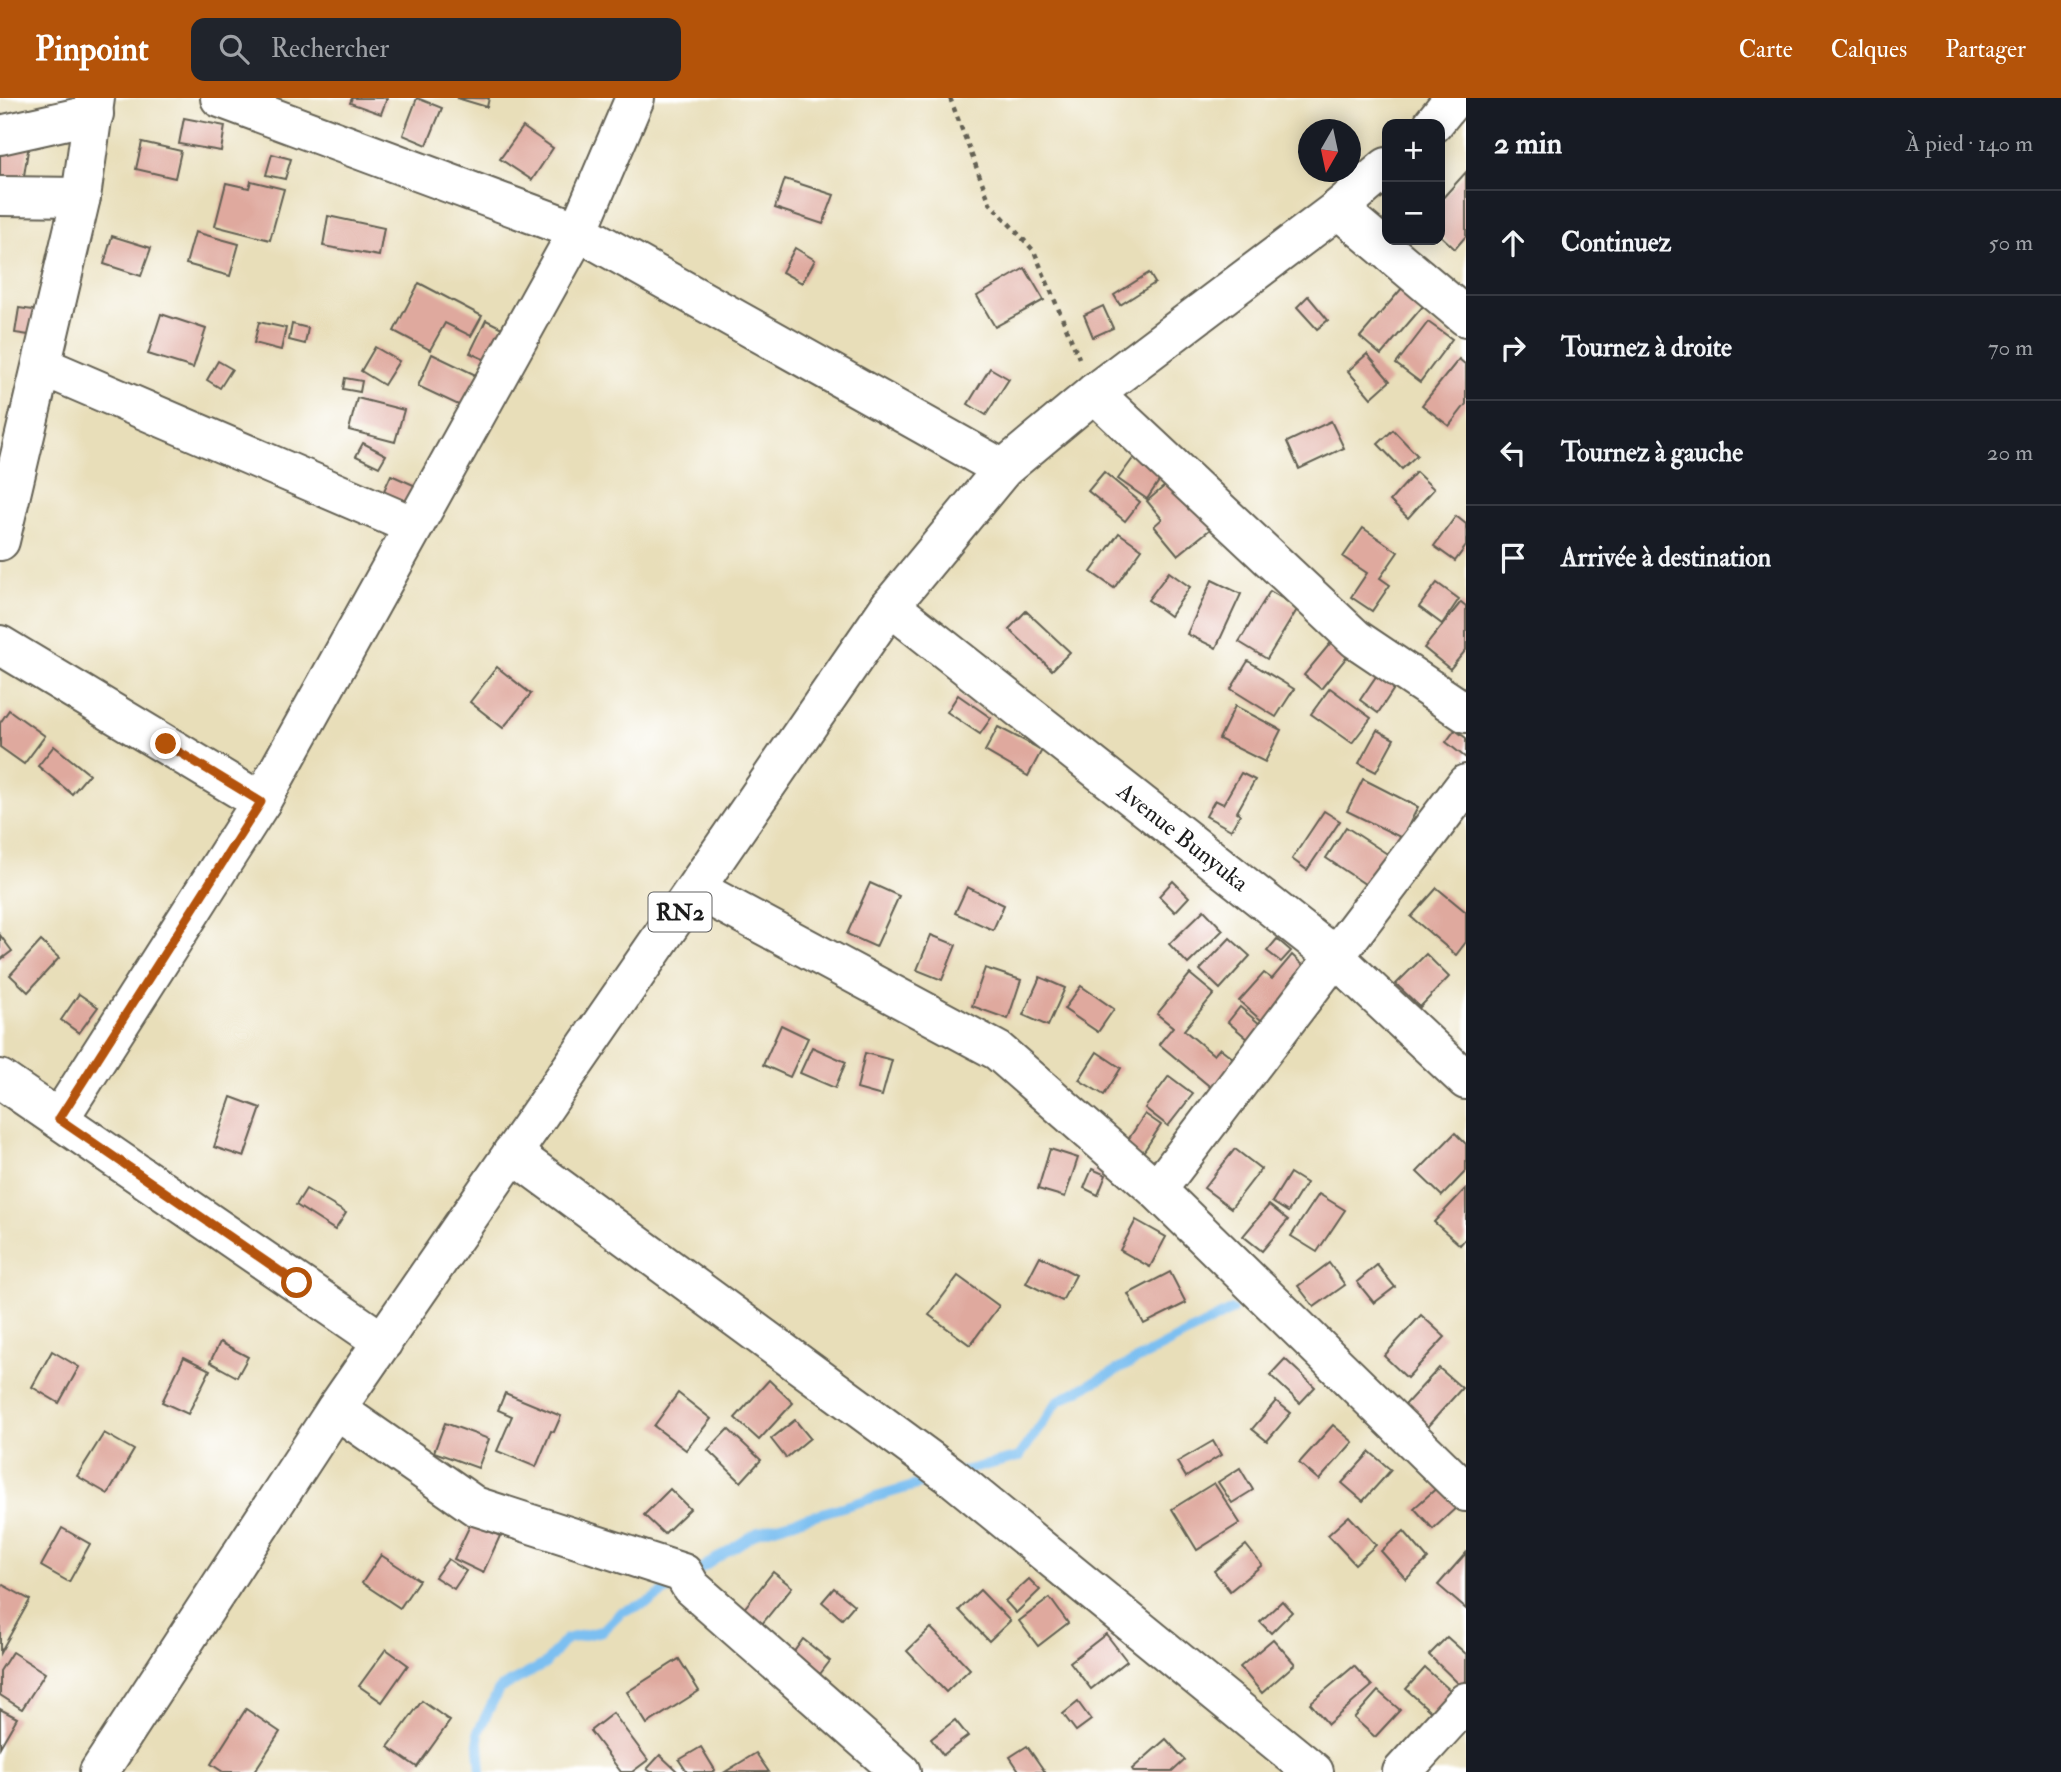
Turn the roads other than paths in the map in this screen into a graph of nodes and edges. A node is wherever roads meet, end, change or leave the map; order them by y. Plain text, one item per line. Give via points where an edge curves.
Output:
1 (220, 98) edge
2 (635, 98) edge
3 (1454, 98) edge
4 (95, 106) edge
5 (1437, 119) edge
6 (0, 135) edge
7 (1382, 171) edge
8 (0, 196) edge
9 (81, 197) junction
10 (1338, 209) junction
11 (578, 230) junction
12 (1466, 317) edge
13 (42, 366) junction
14 (1094, 393) junction
15 (1003, 469) junction
16 (414, 526) junction
17 (0, 541) edge
18 (890, 606) junction
19 (0, 645) edge
20 (1466, 713) edge
21 (1466, 784) edge
22 (261, 802) junction
23 (696, 889) junction
24 (1334, 956) junction
25 (1466, 1080) edge
26 (1, 1082) edge
27 (59, 1119) junction
28 (512, 1153) junction
29 (1157, 1190) junction
30 (383, 1342) junction
31 (336, 1409) junction
32 (1466, 1492) edge
33 (1466, 1702) edge
34 (99, 1772) edge
35 (901, 1772) edge
36 (1314, 1772) edge
37 (1402, 1772) edge

1 - 11 main road
2 - 11 main road
3 - 5 main road
4 - 6 main road
4 - 9 main road
7 - 10 main road, RN2
8 - 9 main road
9 - 13 main road
10 - 12 main road
10 - 14 main road, RN2
11 - 15 main road
11 - 16 main road
13 - 16 main road
13 - 17 main road
14 - 15 main road, RN2
14 - 20 main road via 1356,639
15 - 18 main road, RN2
16 - 22 main road
18 - 23 main road, RN2
18 - 24 main road, Avenue Bunyuka
19 - 22 main road
21 - 24 main road
22 - 27 main road
23 - 28 main road, RN2
23 - 29 main road via 998,1051
24 - 25 main road, Avenue Bunyuka
24 - 29 main road
26 - 27 main road
27 - 30 main road
28 - 30 main road, RN2
28 - 36 main road via 950,1475
29 - 32 main road
30 - 31 main road, RN2
31 - 34 main road, RN2
31 - 35 main road via 475,1506 687,1580
33 - 37 main road

